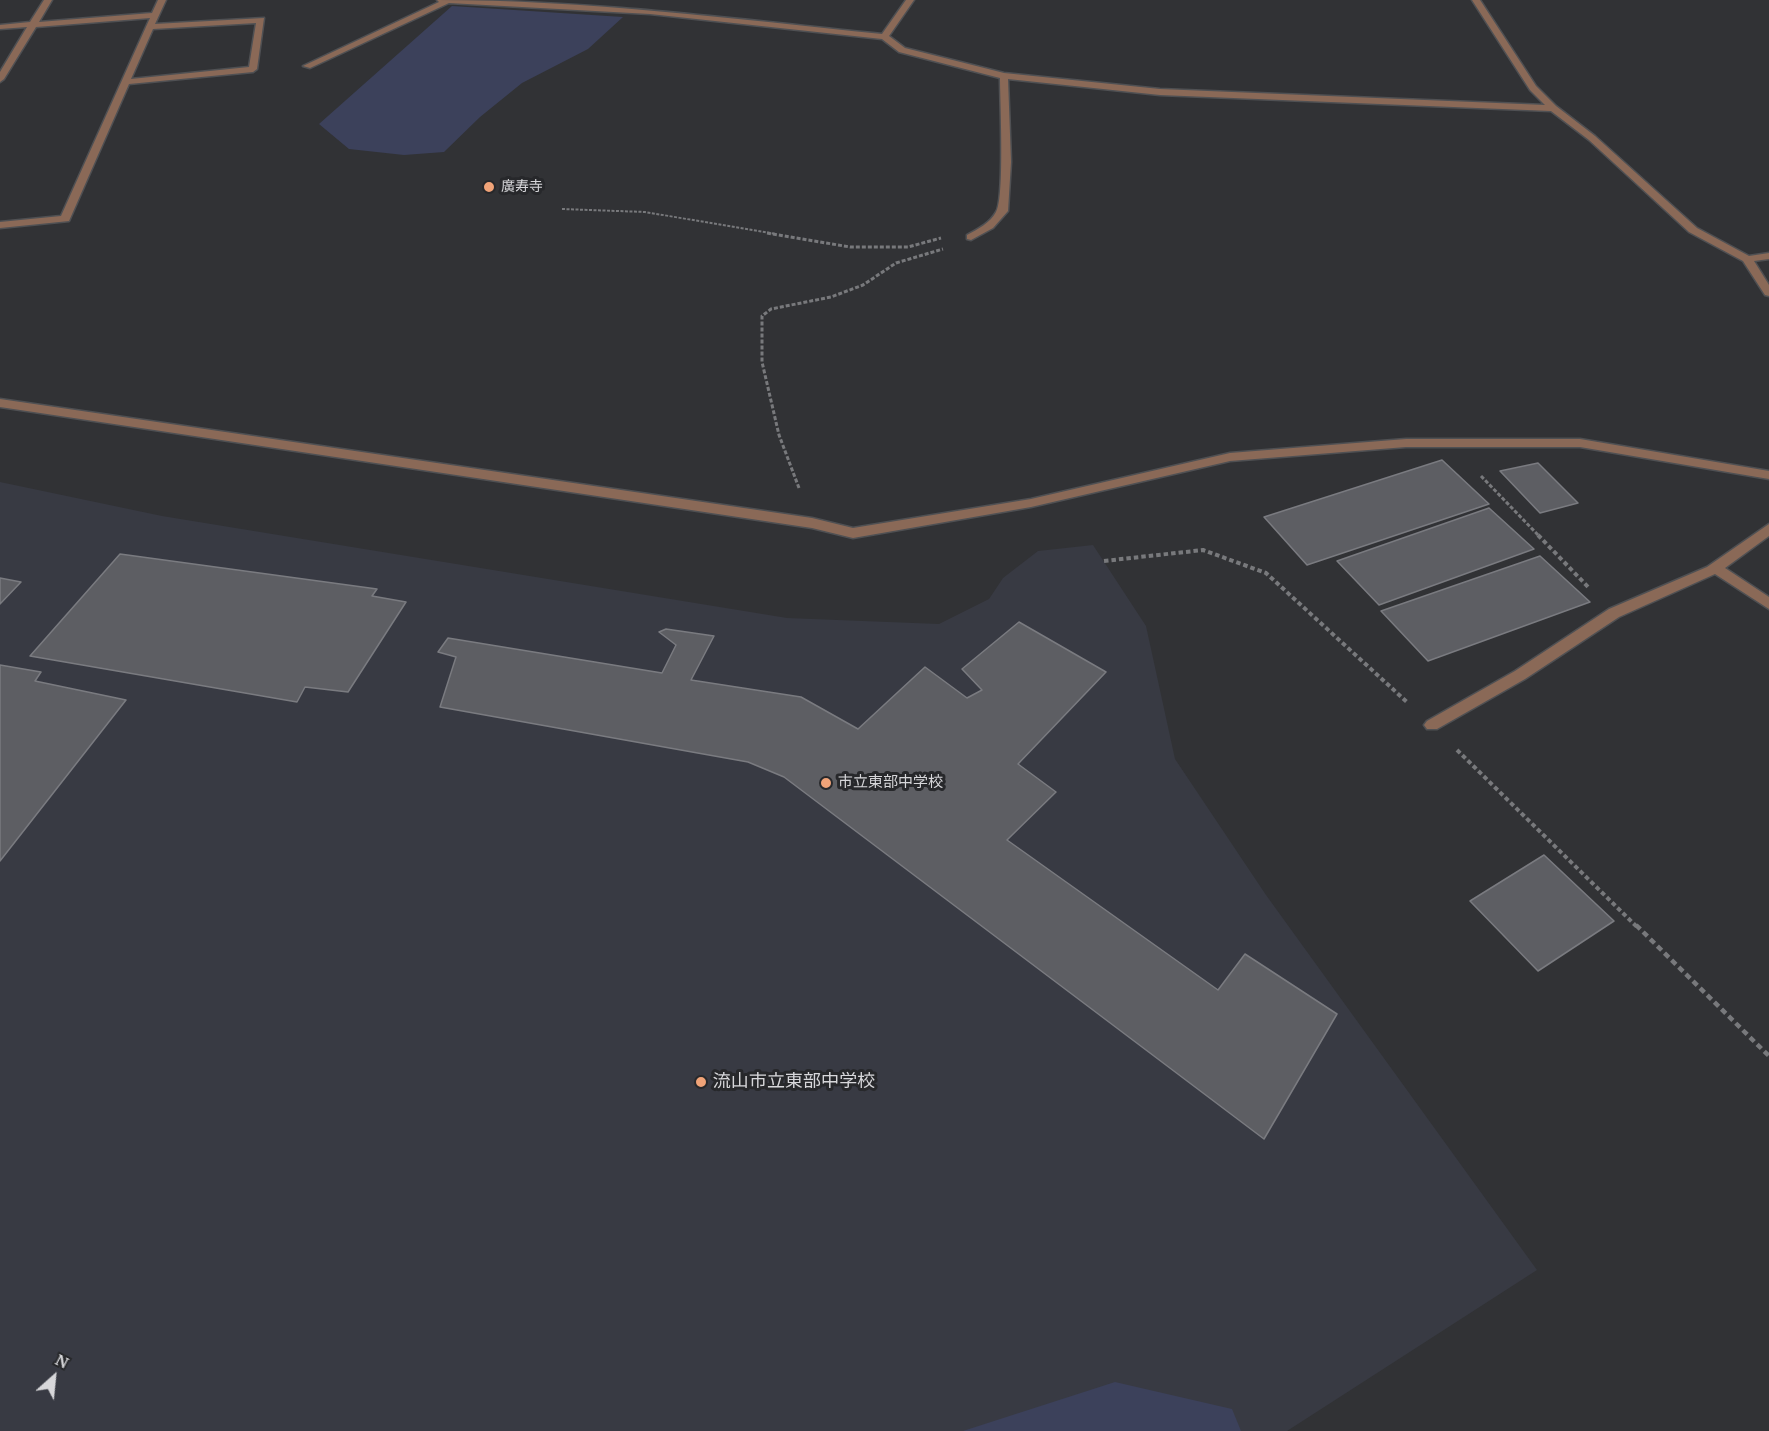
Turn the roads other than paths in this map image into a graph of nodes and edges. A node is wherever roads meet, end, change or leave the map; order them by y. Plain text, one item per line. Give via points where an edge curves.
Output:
1 (48, 0) edge
2 (162, 0) edge
3 (441, 0) edge
4 (910, 0) edge
5 (1476, 0) edge
6 (447, 1) edge
7 (155, 15) junction
8 (33, 25) junction
9 (0, 27) edge
10 (150, 27) junction
11 (884, 37) junction
12 (307, 66) dead end
13 (1004, 76) junction
14 (0, 79) edge
15 (126, 82) junction
16 (1553, 108) junction
17 (0, 225) edge
18 (971, 237) road end
19 (1769, 256) edge
20 (1747, 259) junction
21 (1769, 293) edge
22 (0, 403) edge
23 (1769, 475) edge
24 (1769, 529) edge
25 (1715, 568) junction
26 (1769, 604) edge
27 (1432, 725) road end

1 - 8 street
2 - 7 street
3 - 6 street
4 - 11 street
5 - 16 street via 1533,88
6 - 11 street via 650,12
6 - 12 street
7 - 8 street
7 - 10 street
8 - 9 street
8 - 14 street
10 - 15 street
10 - 15 street via 261,20 253,69
11 - 13 street via 902,50
13 - 16 street via 1161,92
13 - 18 street via 1003,211
15 - 17 street via 64,219
16 - 20 street via 1592,138 1693,230
19 - 20 street
20 - 21 street
22 - 23 street via 812,523 853,533 1030,503 1230,457 1406,443 1580,443
24 - 25 street
25 - 26 street
25 - 27 street via 1614,613 1520,675

